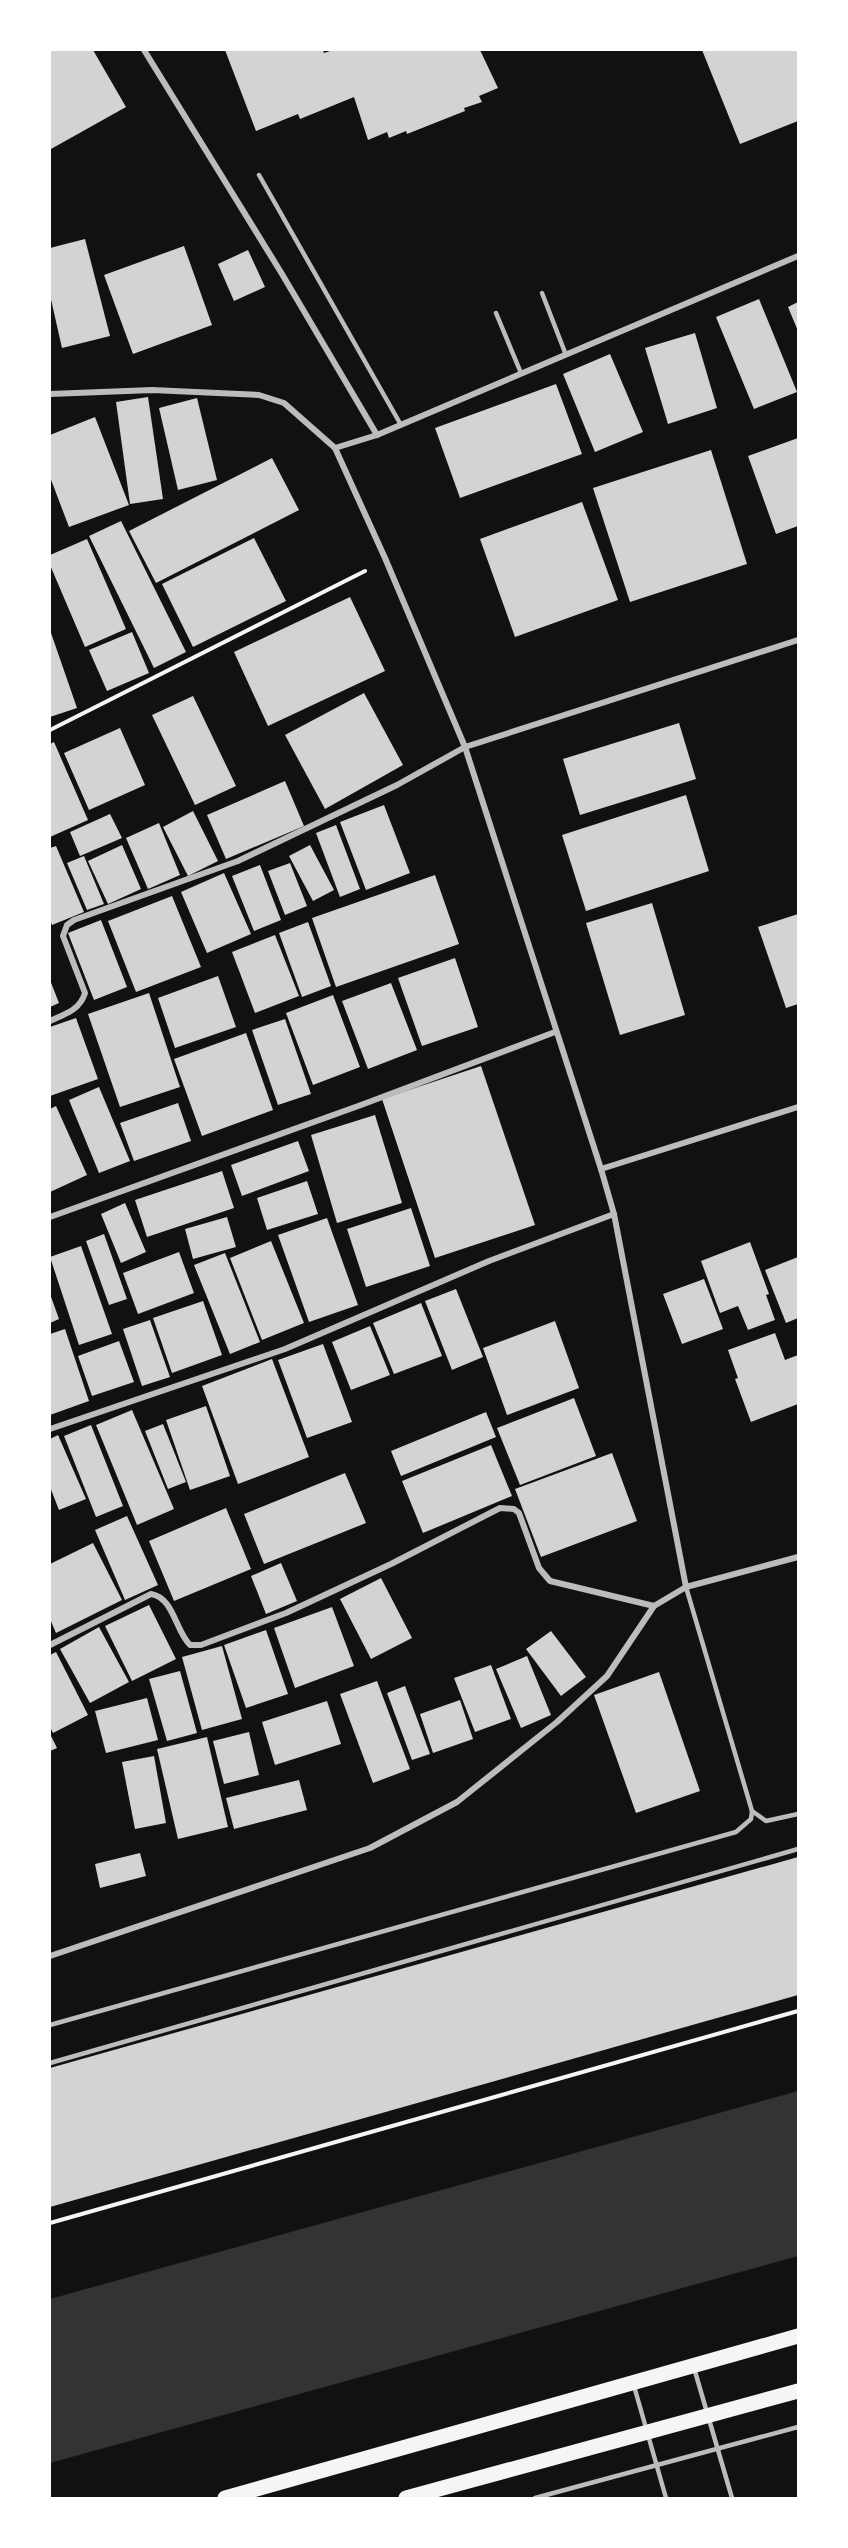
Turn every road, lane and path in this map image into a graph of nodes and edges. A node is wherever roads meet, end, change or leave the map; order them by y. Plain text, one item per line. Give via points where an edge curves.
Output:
1 (144, 50) edge
2 (259, 175) dead end
3 (798, 256) edge
4 (542, 293) dead end
5 (496, 313) dead end
6 (566, 355) junction
7 (521, 373) junction
8 (50, 394) edge
9 (401, 425) junction
10 (377, 435) junction
11 (335, 448) junction
12 (385, 558) junction
13 (798, 640) edge
14 (50, 730) edge
15 (465, 747) junction
16 (50, 1021) edge
17 (555, 1032) junction
18 (798, 1107) edge
19 (601, 1168) junction
20 (614, 1214) junction
21 (50, 1217) edge
22 (50, 1430) edge
23 (798, 1557) edge
24 (686, 1587) junction
25 (654, 1606) junction
26 (50, 1645) edge
27 (752, 1810) junction
28 (798, 1814) edge
29 (798, 1849) edge
30 (50, 1956) edge
31 (798, 2011) edge
32 (50, 2025) edge
33 (50, 2063) edge
34 (50, 2223) edge
35 (798, 2336) edge
36 (693, 2365) junction
37 (633, 2383) junction
38 (798, 2391) edge
39 (708, 2416) junction
40 (798, 2427) edge
41 (646, 2433) junction
42 (717, 2449) junction
43 (656, 2465) junction
44 (225, 2499) edge
45 (406, 2499) edge
46 (535, 2499) edge
47 (666, 2499) edge
48 (732, 2499) edge

1 - 10 street
2 - 9 lane
3 - 6 street
4 - 6 lane
5 - 7 lane
6 - 7 street
7 - 9 street
8 - 11 street via 152,390 259,395 284,404
9 - 10 street
10 - 11 street
11 - 12 street
12 - 14 path
12 - 15 street
13 - 15 street
15 - 16 street via 397,785 238,861 74,920 63,936 85,993 82,1003
15 - 17 street
17 - 19 street
17 - 21 street
18 - 19 street
19 - 20 street
20 - 22 street via 489,1261 285,1349
20 - 24 street
23 - 24 street
24 - 25 street
24 - 27 lane
25 - 26 street via 550,1581 539,1568 519,1513 500,1508 286,1613 201,1645 190,1645 184,1639 167,1603 151,1594
25 - 30 street via 606,1676 557,1722 457,1802 370,1848
27 - 28 lane via 766,1821
27 - 32 lane via 751,1819 736,1832
29 - 33 lane
31 - 34 path
35 - 36 main road
36 - 37 main road
36 - 39 lane
37 - 41 lane
37 - 44 main road
38 - 39 main road
39 - 41 main road
39 - 42 lane
40 - 42 lane
41 - 43 lane
41 - 45 main road
42 - 43 lane
42 - 48 lane
43 - 46 lane
43 - 47 lane

